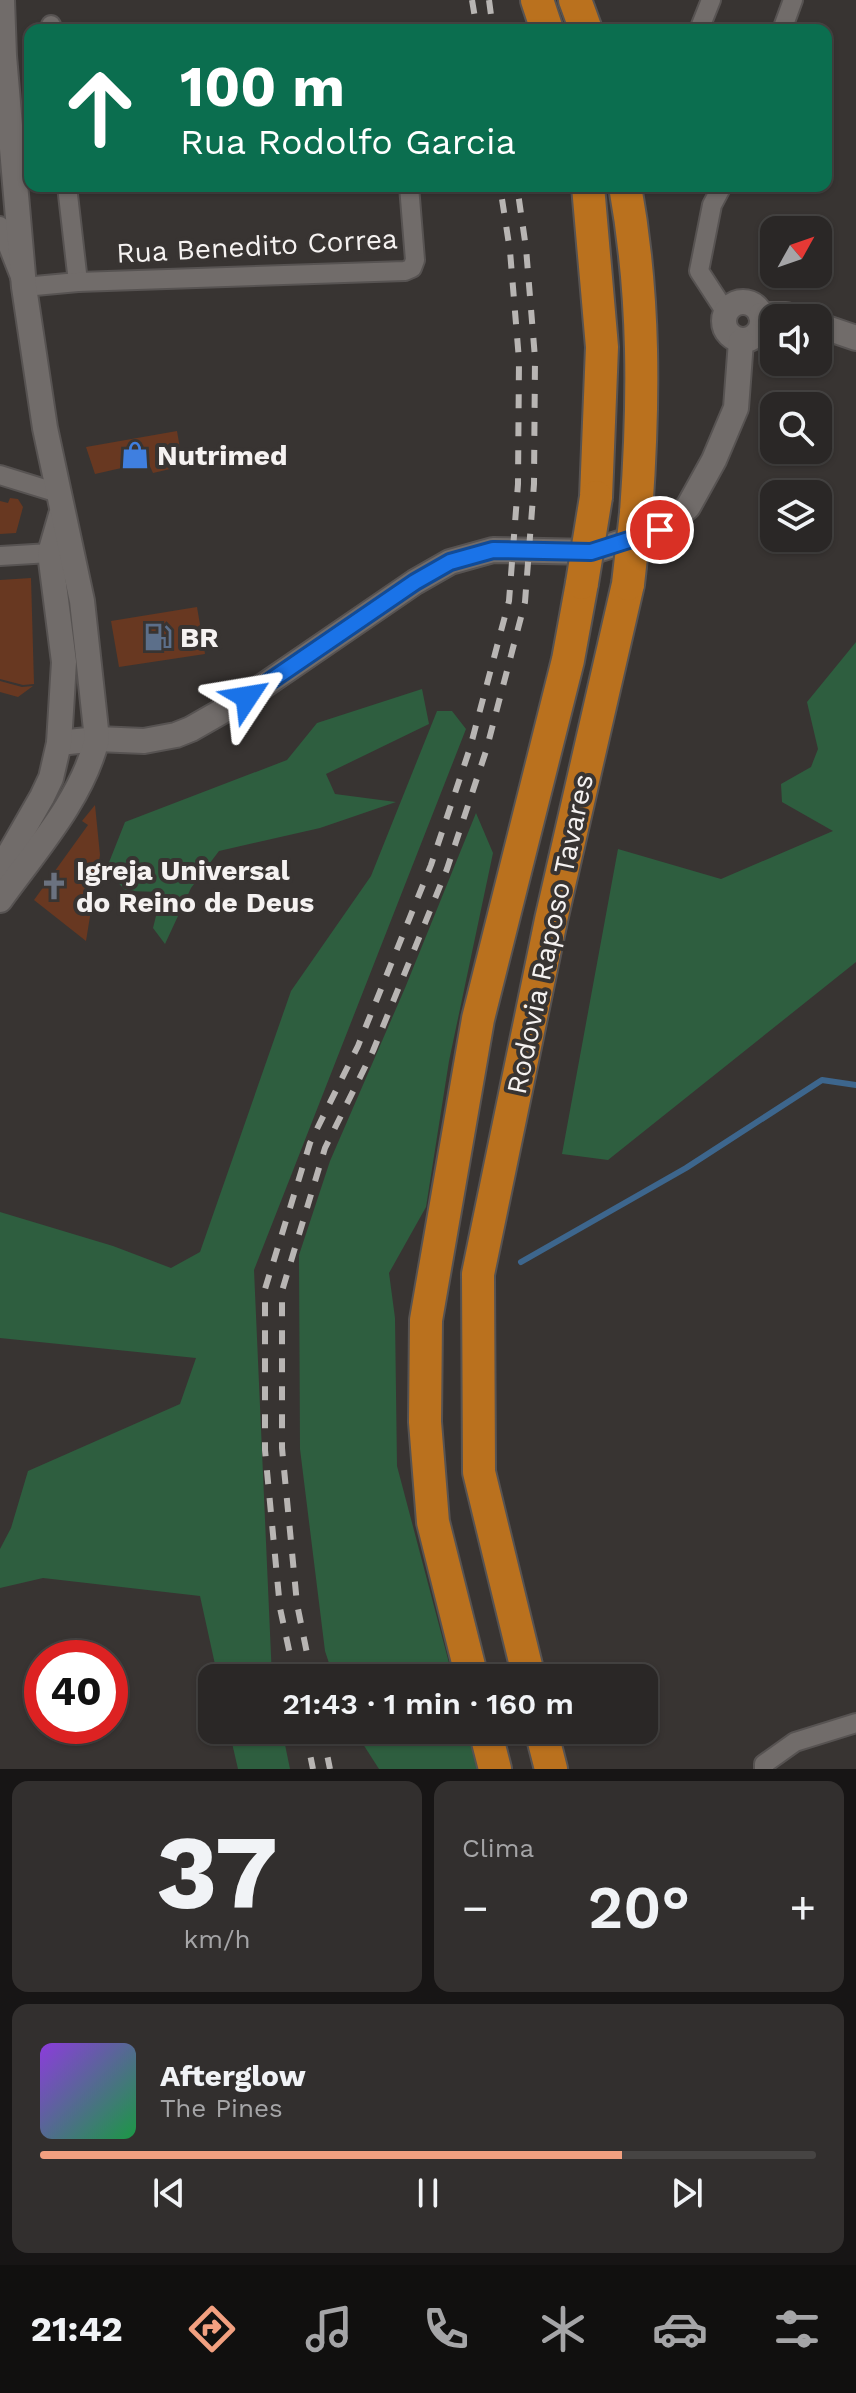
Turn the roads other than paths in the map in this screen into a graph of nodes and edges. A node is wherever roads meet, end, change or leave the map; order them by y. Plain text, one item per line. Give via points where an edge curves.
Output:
1 (2, 0) edge
2 (537, 0) edge
3 (575, 0) edge
4 (711, 0) edge
5 (793, 0) edge
6 (545, 24) edge
7 (584, 24) edge
8 (701, 24) edge
9 (784, 24) edge
10 (68, 192) edge
11 (409, 192) edge
12 (589, 192) edge
13 (626, 192) edge
14 (719, 192) edge
15 (0, 226) edge
16 (78, 282) junction
17 (24, 287) junction
18 (725, 311) junction
19 (760, 314) edge
20 (760, 327) edge
21 (832, 330) edge
22 (856, 338) edge
23 (741, 341) junction
24 (0, 475) edge
25 (60, 503) junction
26 (50, 553) junction
27 (0, 556) edge
28 (97, 739) junction
29 (59, 743) junction
30 (0, 870) edge
31 (0, 900) edge
32 (468, 1664) edge
33 (526, 1664) edge
34 (856, 1723) edge
35 (489, 1744) edge
36 (545, 1744) edge
37 (495, 1769) edge
38 (551, 1769) edge
39 (764, 1769) edge

1 - 17 main road
2 - 6 highway
3 - 7 highway
4 - 8 street
5 - 9 street
10 - 16 street
11 - 16 street, Rua Benedito Correa via 415,260 405,271
12 - 32 highway, Rodovia Raposo Tavares, bridge via 602,347 596,497 568,660 478,1019 426,1320 425,1422 433,1522
13 - 33 highway, Rodovia Raposo Tavares, bridge via 642,323 643,418 628,584 478,1274 479,1472
14 - 18 street via 699,271
15 - 17 street
16 - 17 street, Rua Benedito Correa
17 - 25 main road
18 - 19 main road via 746,302
18 - 23 main road via 724,329
20 - 23 main road
21 - 22 main road
23 - 28 main road via 736,408 714,460 688,507 660,530 591,552 493,550 450,562 191,729 144,741
24 - 25 street
25 - 26 main road
25 - 28 main road via 82,601
26 - 27 street
26 - 29 main road via 64,662
28 - 29 main road
28 - 31 main road via 92,760 67,806
29 - 30 main road via 51,778
34 - 39 street via 795,1742
35 - 37 highway
36 - 38 highway

